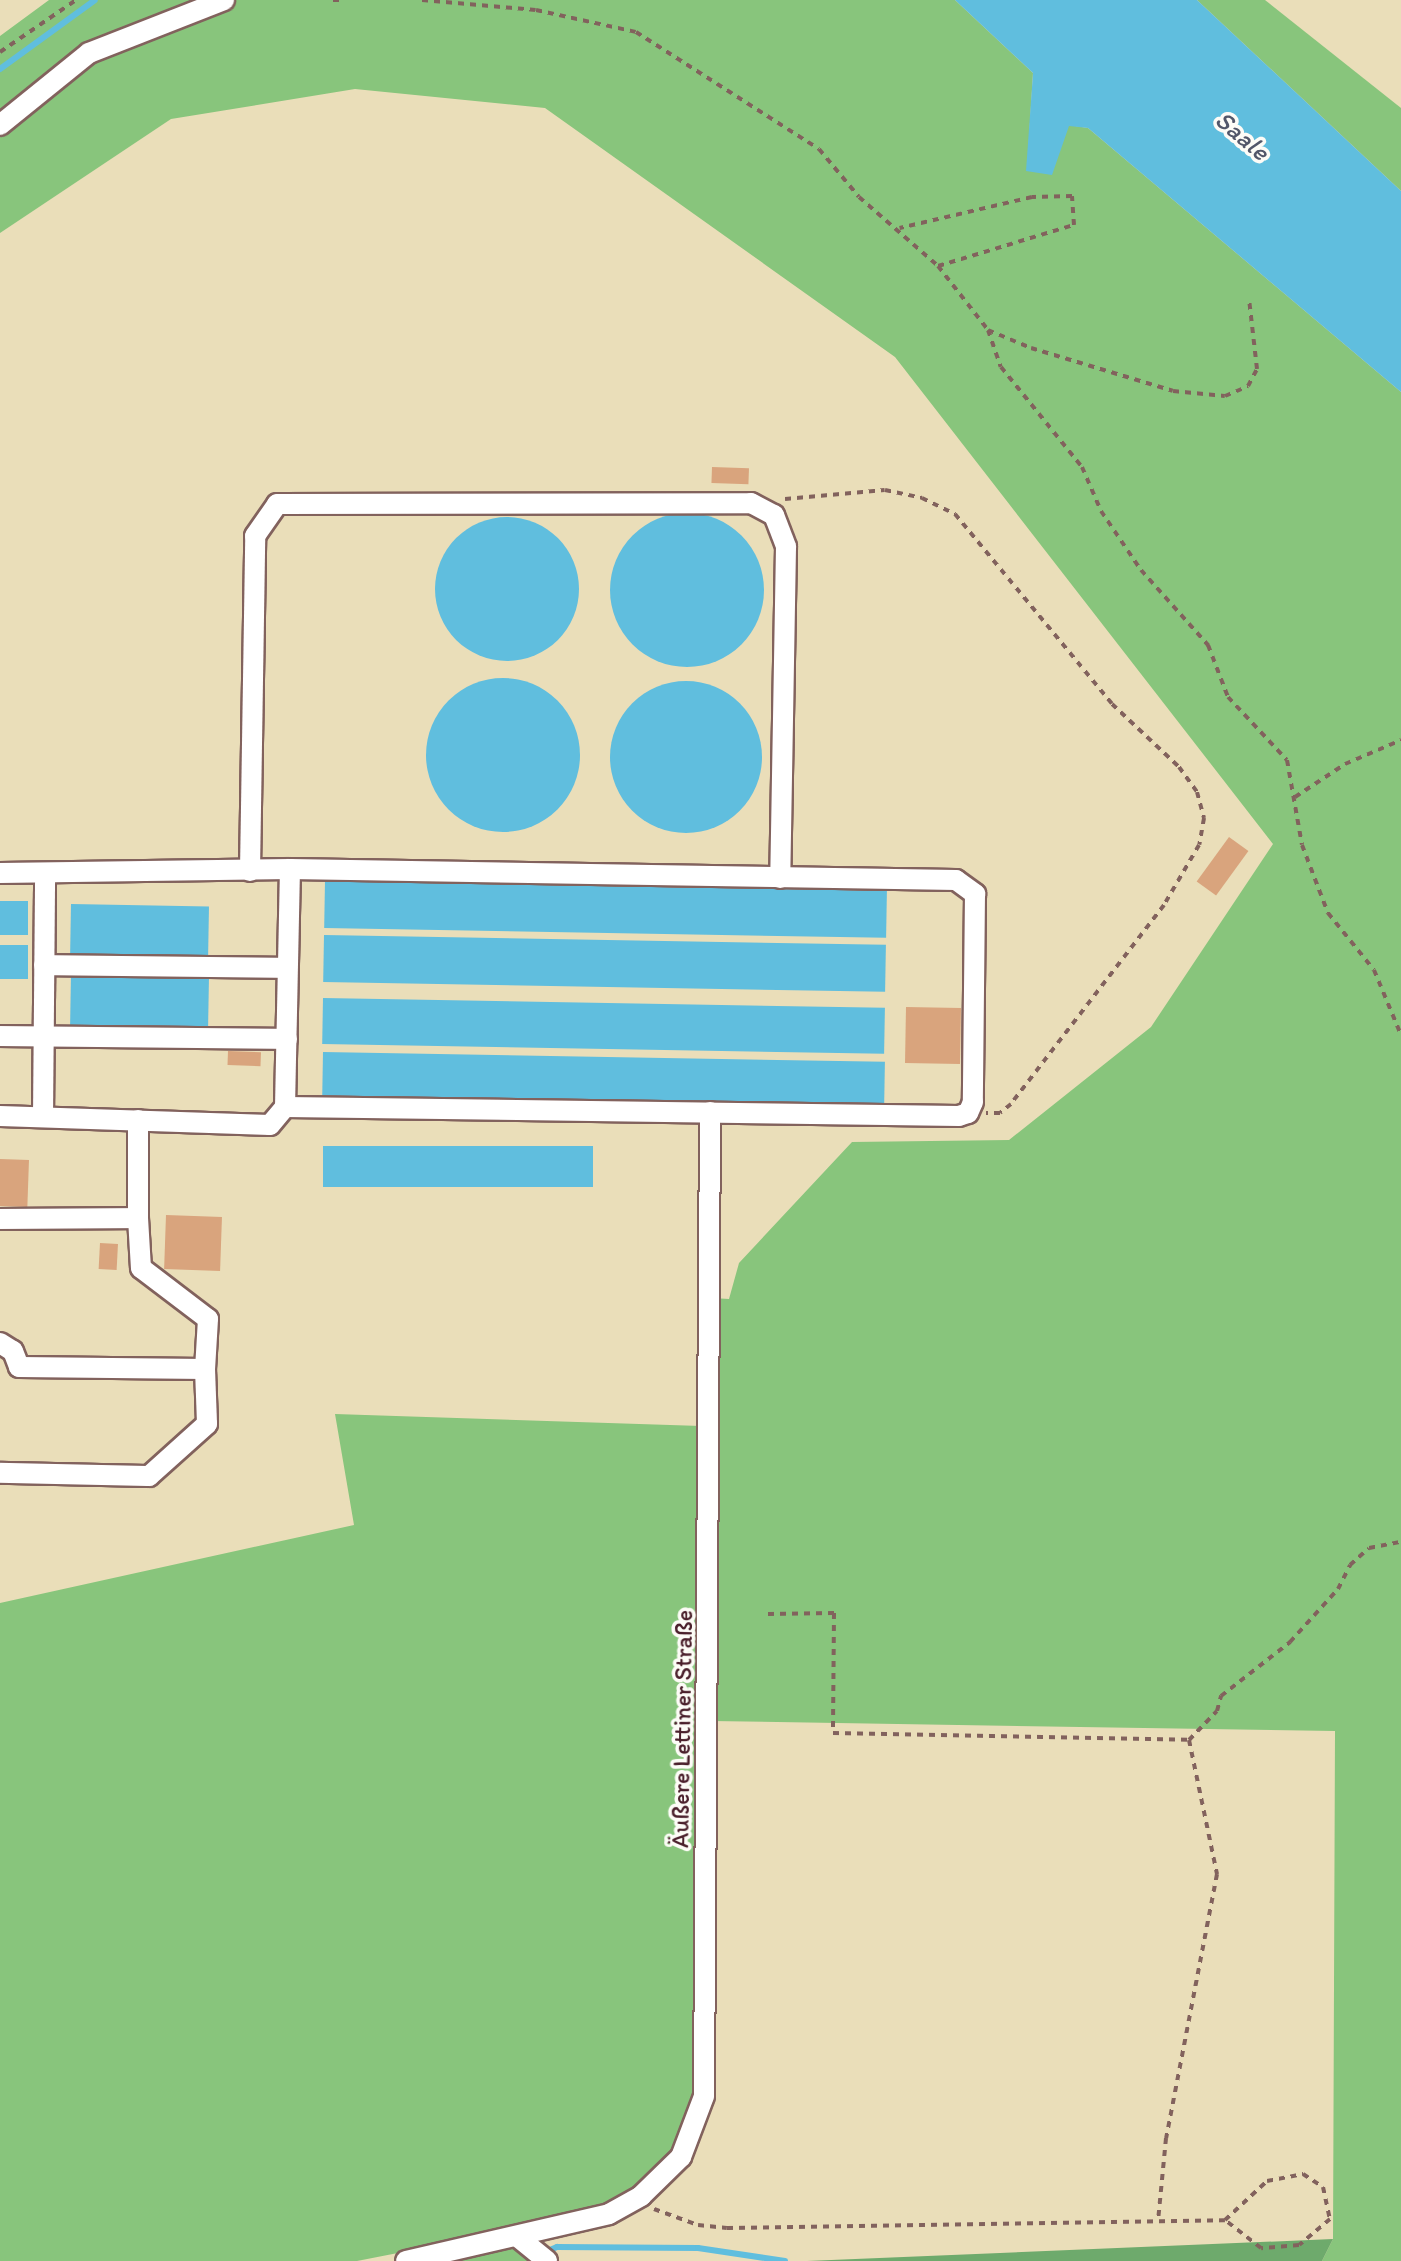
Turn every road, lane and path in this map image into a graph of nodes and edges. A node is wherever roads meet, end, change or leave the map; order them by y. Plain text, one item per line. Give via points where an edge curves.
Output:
1 (76, 0) edge
2 (224, 0) edge
3 (333, 0) edge
4 (344, 0) edge
5 (422, 0) edge
6 (0, 52) edge
7 (0, 125) edge
8 (900, 228) junction
9 (938, 266) junction
10 (1249, 299) dead end
11 (988, 330) junction
12 (751, 503) junction
13 (1401, 740) edge
14 (1295, 797) junction
15 (290, 869) junction
16 (250, 871) junction
17 (0, 873) edge
18 (45, 873) junction
19 (780, 878) junction
20 (44, 965) junction
21 (287, 968) junction
22 (1401, 1035) edge
23 (0, 1036) edge
24 (44, 1036) junction
25 (287, 1039) junction
26 (285, 1107) junction
27 (710, 1112) junction
28 (968, 1113) junction
29 (0, 1116) edge
30 (43, 1117) junction
31 (138, 1120) junction
32 (138, 1218) junction
33 (0, 1219) edge
34 (0, 1343) edge
35 (205, 1369) junction
36 (0, 1473) edge
37 (1401, 1542) edge
38 (768, 1614) dead end
39 (1189, 1740) junction
40 (641, 2196) junction
41 (1225, 2220) junction
42 (1158, 2221) junction
43 (519, 2238) junction
44 (406, 2261) edge
45 (547, 2261) edge

1 - 6 path
2 - 7 street via 89,53
3 - 4 path
5 - 8 path via 536,10 636,32 819,149 859,197
8 - 9 path
8 - 9 path via 1032,197 1072,196 1074,225
9 - 11 path
10 - 11 path via 1257,369 1248,386 1225,396 1173,391
11 - 14 path via 1001,367 1082,467 1101,511 1141,570 1208,645 1228,697 1287,760
12 - 16 street via 277,504 255,536
12 - 19 street via 774,515 786,547
12 - 28 path via 885,490 922,498 955,514 1112,704 1179,767 1197,792 1204,818 1199,845 1164,905 1011,1104 1000,1113
13 - 14 path via 1345,764
14 - 22 path via 1302,845 1328,913 1374,970
15 - 16 street
15 - 19 street
15 - 21 street
16 - 18 street
17 - 18 street
18 - 20 street
19 - 28 street via 968,884 975,894 973,1102
20 - 21 street
20 - 24 street
21 - 25 street
23 - 24 street
24 - 25 street
24 - 30 street
25 - 26 street
26 - 27 street
26 - 31 street via 270,1125
27 - 28 street
27 - 40 street, Äußere Lettiner Straße via 704,2096 681,2157
29 - 30 street
30 - 31 street
31 - 32 street
32 - 33 street
32 - 35 street via 141,1268 208,1319
34 - 35 street via 13,1351 19,1367
35 - 36 street via 207,1424 149,1476
37 - 39 path via 1369,1548 1350,1565 1338,1589 1290,1642 1221,1696 1217,1711
38 - 39 path via 834,1613 833,1733
39 - 42 path via 1217,1874 1166,2138
40 - 42 path via 654,2210 698,2225 727,2228
40 - 43 street, Äußere Lettiner Straße via 609,2214
41 - 41 path via 1267,2181 1303,2174 1323,2187 1330,2219 1299,2245 1261,2248
41 - 42 path
43 - 44 street, Äußere Lettiner Straße
43 - 45 street

